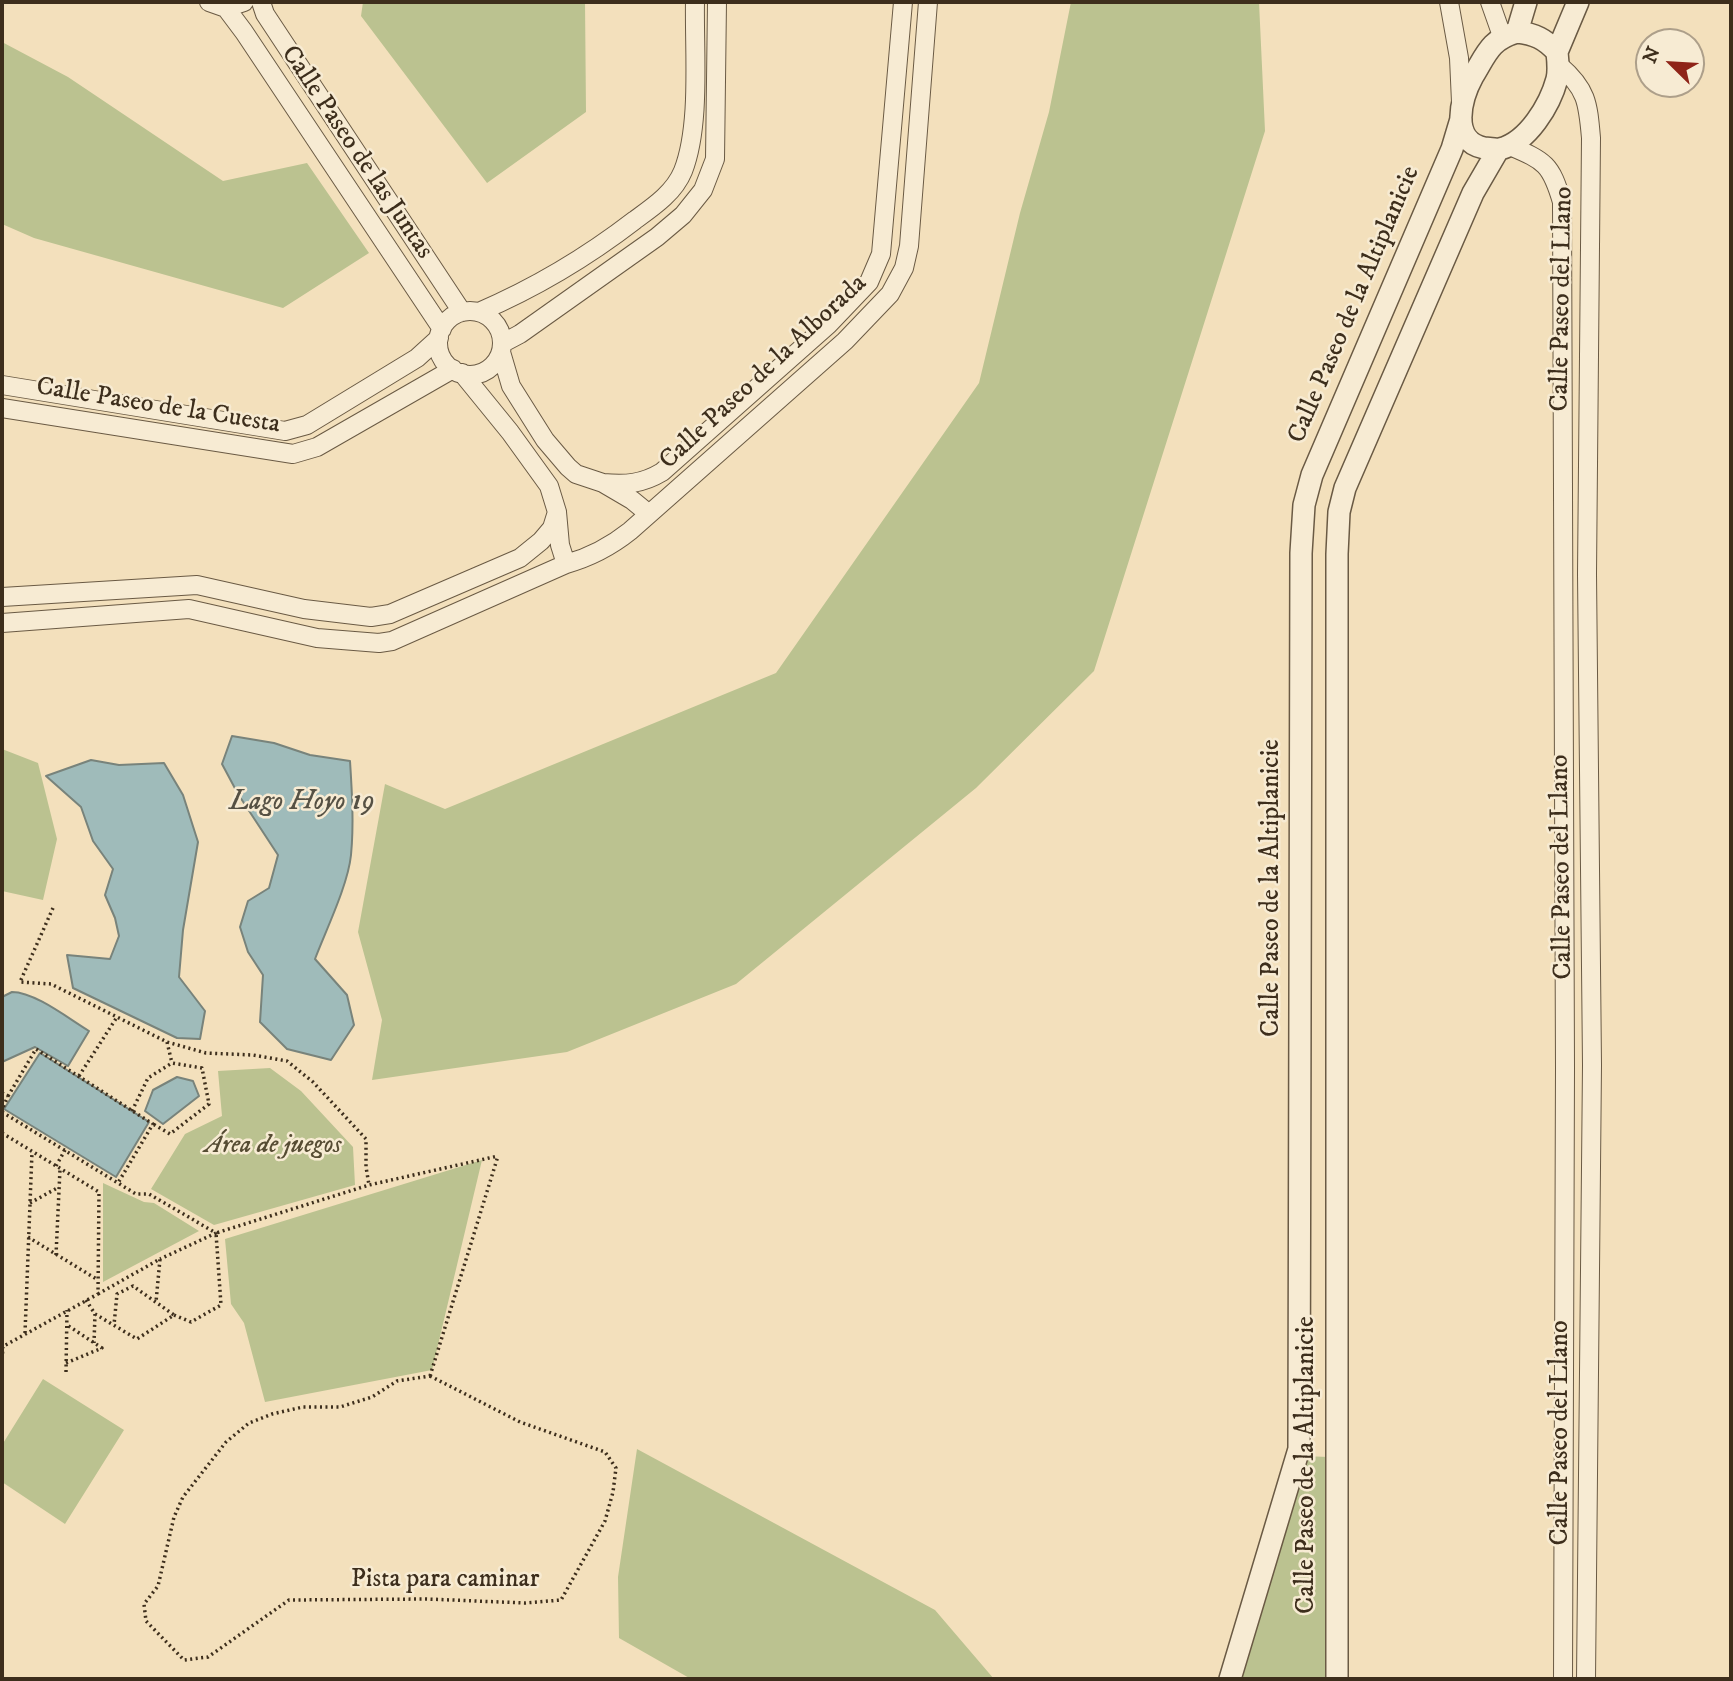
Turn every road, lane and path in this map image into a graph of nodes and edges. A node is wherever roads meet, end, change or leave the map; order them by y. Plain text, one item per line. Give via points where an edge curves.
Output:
1 (244, 2) edge
2 (261, 2) edge
3 (695, 2) edge
4 (718, 2) edge
5 (904, 2) edge
6 (928, 2) edge
7 (1450, 2) edge
8 (1490, 2) edge
9 (1526, 2) edge
10 (1578, 2) edge
11 (217, 5) edge
12 (1510, 34) junction
13 (695, 50) junction
14 (716, 52) junction
15 (1558, 59) junction
16 (1461, 113) junction
17 (1504, 148) junction
18 (883, 233) junction
19 (910, 236) junction
20 (471, 312) junction
21 (440, 334) junction
22 (502, 347) junction
23 (458, 371) junction
24 (7, 386) edge
25 (5, 409) edge
26 (576, 474) junction
27 (603, 483) junction
28 (552, 493) junction
29 (557, 512) junction
30 (649, 513) junction
31 (1301, 553) junction
32 (1337, 554) junction
33 (566, 564) junction
34 (1562, 573) junction
35 (1587, 574) junction
36 (2, 597) edge
37 (281, 604) junction
38 (2, 623) edge
39 (274, 628) junction
40 (53, 908) dead end
41 (1301, 975) junction
42 (1337, 975) junction
43 (117, 1017) junction
44 (167, 1042) junction
45 (172, 1063) junction
46 (1592, 1065) junction
47 (1565, 1067) junction
48 (79, 1076) junction
49 (2, 1093) edge
50 (8, 1096) junction
51 (2, 1111) edge
52 (132, 1111) junction
53 (153, 1124) junction
54 (2, 1133) edge
55 (65, 1150) junction
56 (32, 1152) junction
57 (55, 1166) junction
58 (60, 1169) junction
59 (118, 1183) junction
60 (369, 1185) junction
61 (60, 1187) junction
62 (30, 1203) junction
63 (216, 1233) junction
64 (28, 1237) junction
65 (56, 1255) junction
66 (160, 1259) junction
67 (130, 1276) junction
68 (98, 1280) junction
69 (133, 1286) junction
70 (98, 1294) junction
71 (86, 1300) junction
72 (156, 1302) junction
73 (67, 1310) junction
74 (96, 1314) junction
75 (174, 1315) junction
76 (67, 1325) junction
77 (114, 1325) junction
78 (25, 1333) junction
79 (94, 1343) junction
80 (2, 1347) edge
81 (2, 1359) edge
82 (66, 1363) junction
83 (66, 1372) dead end
84 (430, 1376) junction
85 (1299, 1449) junction
86 (1336, 1452) junction
87 (1563, 1677) edge
88 (1587, 1677) edge
89 (1230, 1679) edge
90 (1337, 1679) edge

1 - 11 street
2 - 20 street, Calle Paseo de las Juntas
3 - 13 street
4 - 14 street
5 - 18 street, Calle Paseo de la Alborada
6 - 19 street, Calle Paseo de la Alborada
7 - 16 street
8 - 12 street
9 - 12 street
10 - 15 street
11 - 21 street, Calle Paseo de las Juntas via 244,32
12 - 15 street via 1532,34 1548,41
12 - 16 street via 1489,49 1469,84
13 - 14 street
13 - 20 street via 694,128 682,173 665,198 591,254 512,298
14 - 22 street via 715,159 703,190 657,237
15 - 17 street via 1549,100 1536,121
15 - 35 street, Calle Paseo del Llano via 1585,95 1591,138
16 - 17 street via 1468,141
16 - 31 street, Calle Paseo de la Altiplanicie via 1452,149 1312,475 1304,505
17 - 32 street, Calle Paseo de la Altiplanicie via 1473,193 1345,488
17 - 34 street, Calle Paseo del Llano via 1546,164 1562,202
18 - 19 street
18 - 27 street, Calle Paseo de la Alborada via 881,254 869,282 818,334 662,472 646,481
19 - 30 street, Calle Paseo de la Alborada via 904,268 890,294 845,341
20 - 21 street via 447,322
20 - 22 street via 495,322
21 - 23 street via 441,356
21 - 24 street, Calle Paseo de la Cuesta via 418,358 307,425 285,430
22 - 23 street via 487,370
22 - 26 street via 511,386 552,449
23 - 25 street, Calle Paseo de la Cuesta via 317,447 293,454
23 - 28 street via 510,432
24 - 25 street
26 - 27 street
26 - 28 street
27 - 30 street
28 - 29 street
29 - 33 street
29 - 37 street via 552,528 520,558 390,614 371,617
30 - 33 street, Calle Paseo de la Alborada via 609,547
31 - 32 street
31 - 41 street, Calle Paseo de la Altiplanicie
32 - 42 street, Calle Paseo de la Altiplanicie
33 - 39 street via 393,641 317,638
34 - 35 street
34 - 47 street, Calle Paseo del Llano
35 - 46 street, Calle Paseo del Llano
36 - 37 street via 197,585
37 - 39 street
38 - 39 street via 189,609
40 - 43 path via 20,982 51,984
41 - 42 street
41 - 85 street, Calle Paseo de la Altiplanicie
42 - 86 street, Calle Paseo de la Altiplanicie
43 - 44 path
43 - 48 path
44 - 45 path
44 - 60 path via 206,1053 287,1061 366,1139
45 - 52 path via 148,1078
45 - 53 path via 202,1068 208,1104 170,1134
46 - 47 street
46 - 88 street, Calle Paseo del Llano
47 - 87 street, Calle Paseo del Llano
48 - 50 path via 36,1049
48 - 52 path
49 - 50 path
50 - 51 path
51 - 55 path
52 - 53 path
53 - 59 path
54 - 56 path
55 - 57 path
55 - 59 path
56 - 57 path
56 - 62 path
57 - 58 path
58 - 61 path
58 - 68 path via 99,1192
59 - 63 path via 136,1194 149,1194
60 - 63 path
60 - 84 path via 498,1156
61 - 62 path
61 - 65 path
62 - 64 path
63 - 66 path
63 - 75 path via 221,1305 191,1322
64 - 65 path
64 - 78 path
65 - 68 path
66 - 67 path
66 - 72 path
67 - 69 path
67 - 70 path
68 - 70 path
69 - 72 path
69 - 77 path via 117,1294
70 - 71 path
71 - 73 path
71 - 74 path
72 - 75 path
73 - 76 path
73 - 78 path
74 - 77 path
74 - 79 path
75 - 77 path via 136,1339
76 - 79 path
76 - 82 path
78 - 80 path
79 - 82 path via 102,1348
80 - 81 path
82 - 83 path
84 - 84 path, Pista para caminar via 397,1381 372,1397 340,1407 303,1407 272,1414 249,1423 226,1442 183,1497 158,1586 144,1604 146,1621 184,1660 208,1657 289,1600 561,1600 605,1521 616,1468 605,1452 520,1422
85 - 86 street
85 - 89 street, Calle Paseo de la Altiplanicie
86 - 90 street, Calle Paseo de la Altiplanicie
87 - 88 street

